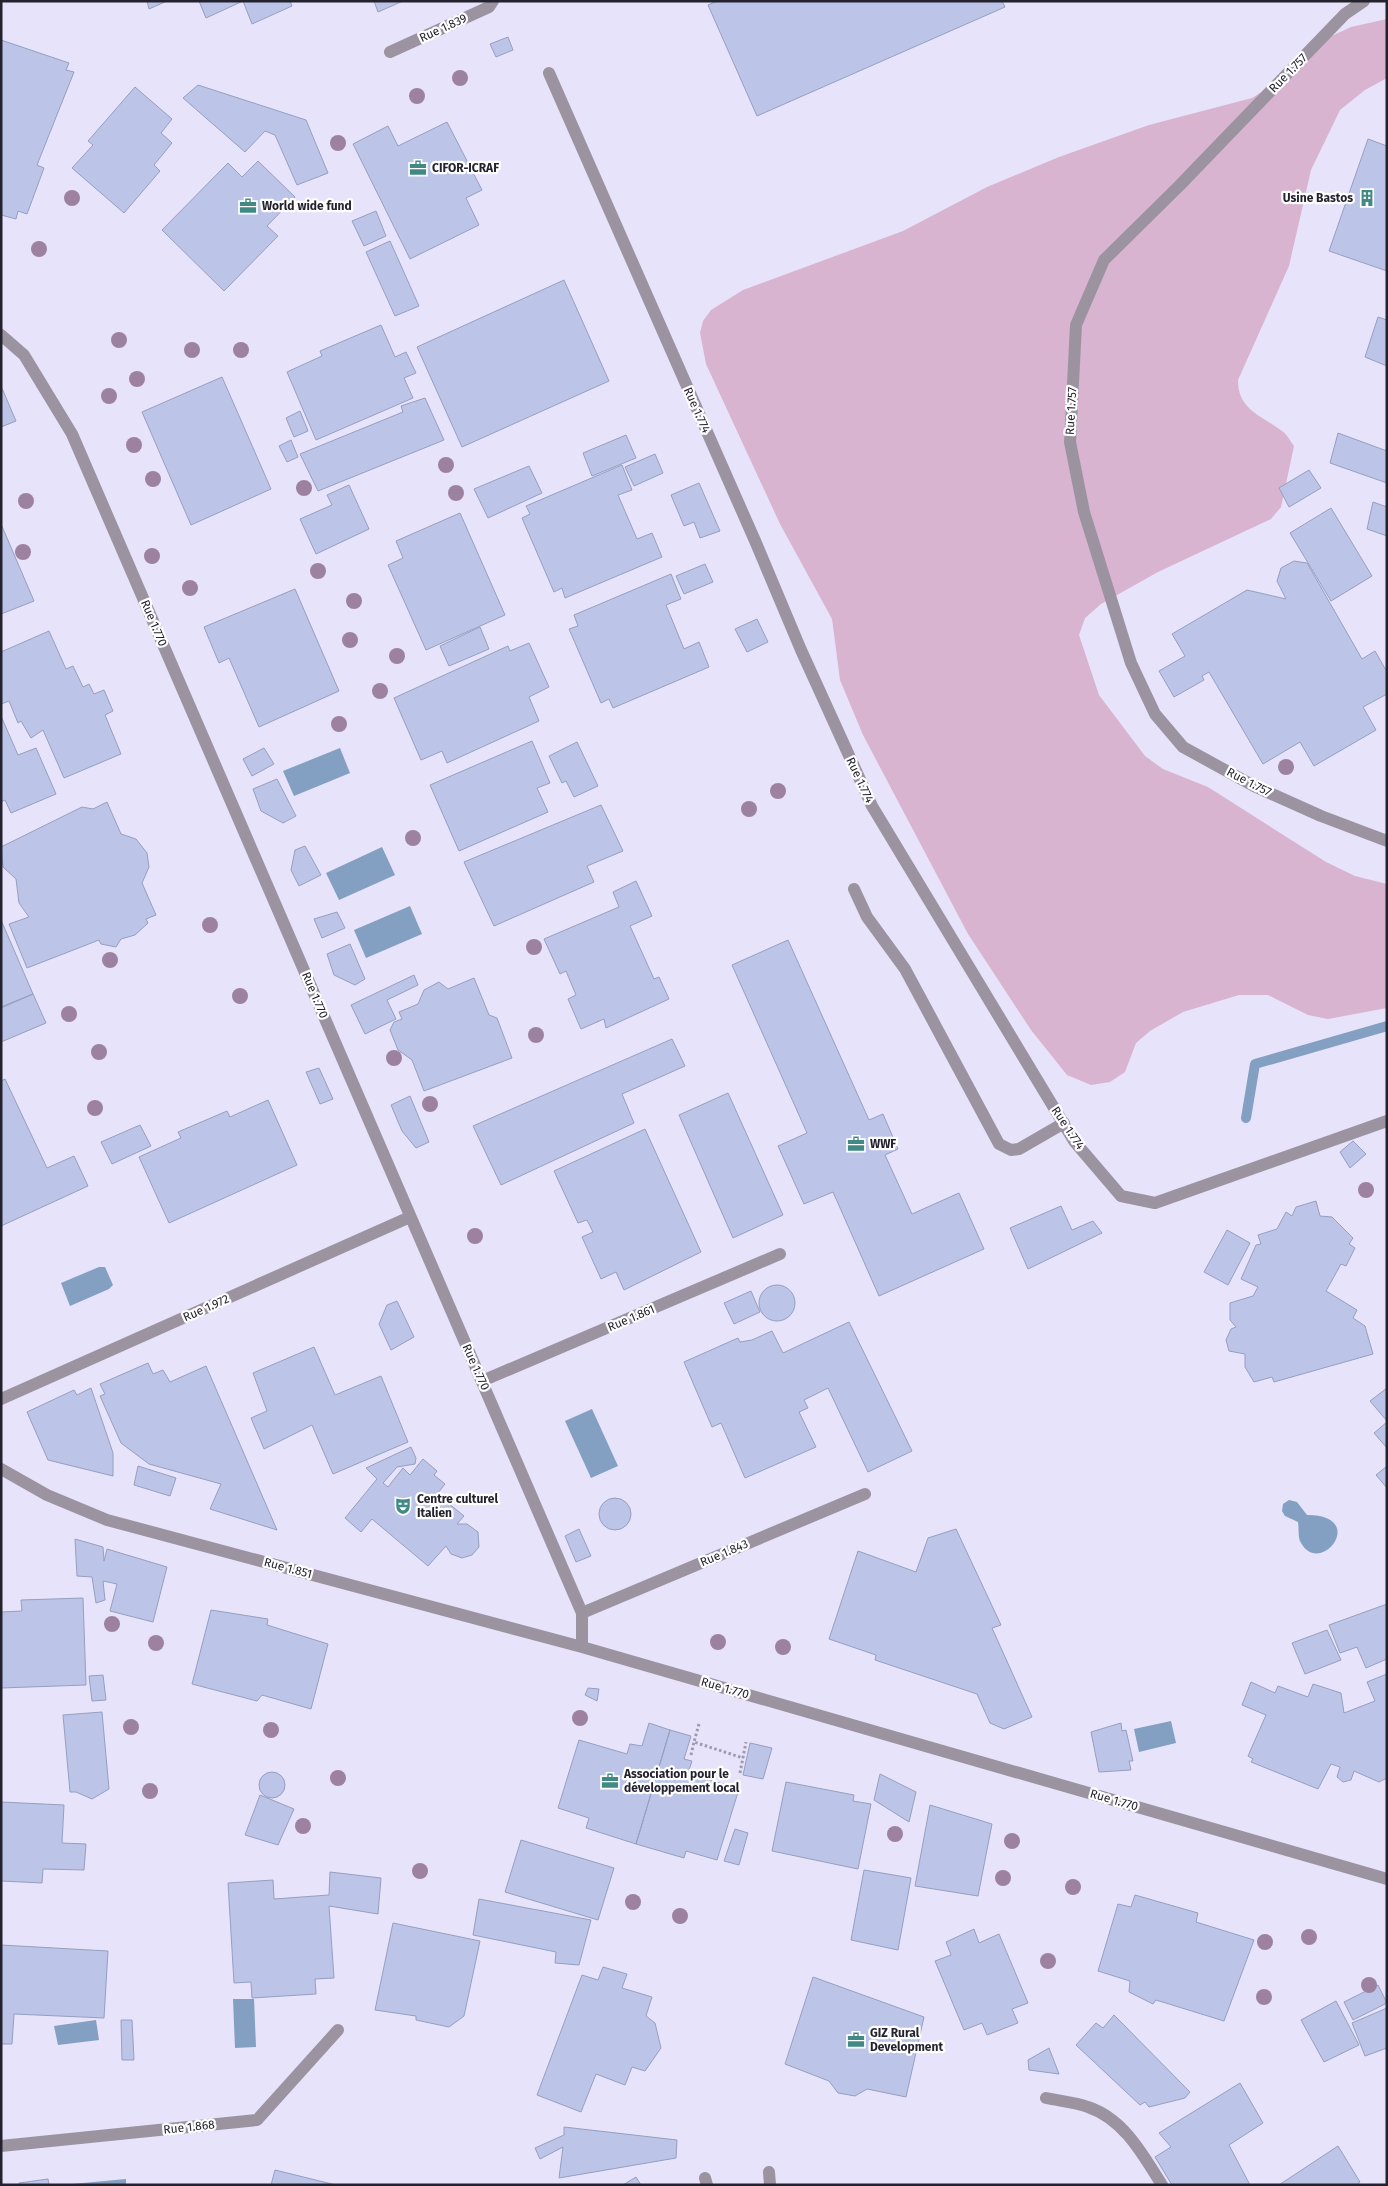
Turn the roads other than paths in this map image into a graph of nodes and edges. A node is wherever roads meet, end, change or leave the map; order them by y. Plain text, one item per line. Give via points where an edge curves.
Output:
1 (493, 1) edge
2 (1364, 1) edge
3 (390, 52) dead end
4 (549, 74) dead end
5 (1, 335) edge
6 (1387, 841) edge
7 (854, 889) dead end
8 (1387, 1121) edge
9 (1064, 1123) junction
10 (410, 1217) junction
11 (780, 1254) dead end
12 (482, 1381) junction
13 (1, 1399) edge
14 (1, 1469) edge
15 (865, 1494) dead end
16 (582, 1612) junction
17 (582, 1647) junction
18 (1387, 1879) edge
19 (338, 2030) dead end
20 (1046, 2098) dead end
21 (1, 2146) edge
22 (1162, 2185) edge

1 - 3 street, Rue 1.839 via 489,7
2 - 6 street, Rue 1.757 via 1345,14 1104,260 1076,326 1070,442 1084,512 1128,654 1155,714 1182,747 1254,786
4 - 9 street, Rue 1.774 via 872,806
5 - 10 street, Rue 1.770 via 24,355 72,434
7 - 9 street via 867,917 905,969 999,1144 1011,1150 1020,1149
8 - 9 street, Rue 1.774 via 1155,1203 1121,1196 1074,1140
10 - 12 street, Rue 1.770
10 - 13 street, Rue 1.972
11 - 12 street, Rue 1.861
12 - 16 street, Rue 1.770
14 - 17 street, Rue 1.851 via 48,1496 107,1520
15 - 16 street, Rue 1.843
16 - 17 street, Rue 1.770
17 - 18 street, Rue 1.770
19 - 21 street, Rue 1.868 via 257,2120
20 - 22 street via 1089,2107 1114,2121 1134,2142

